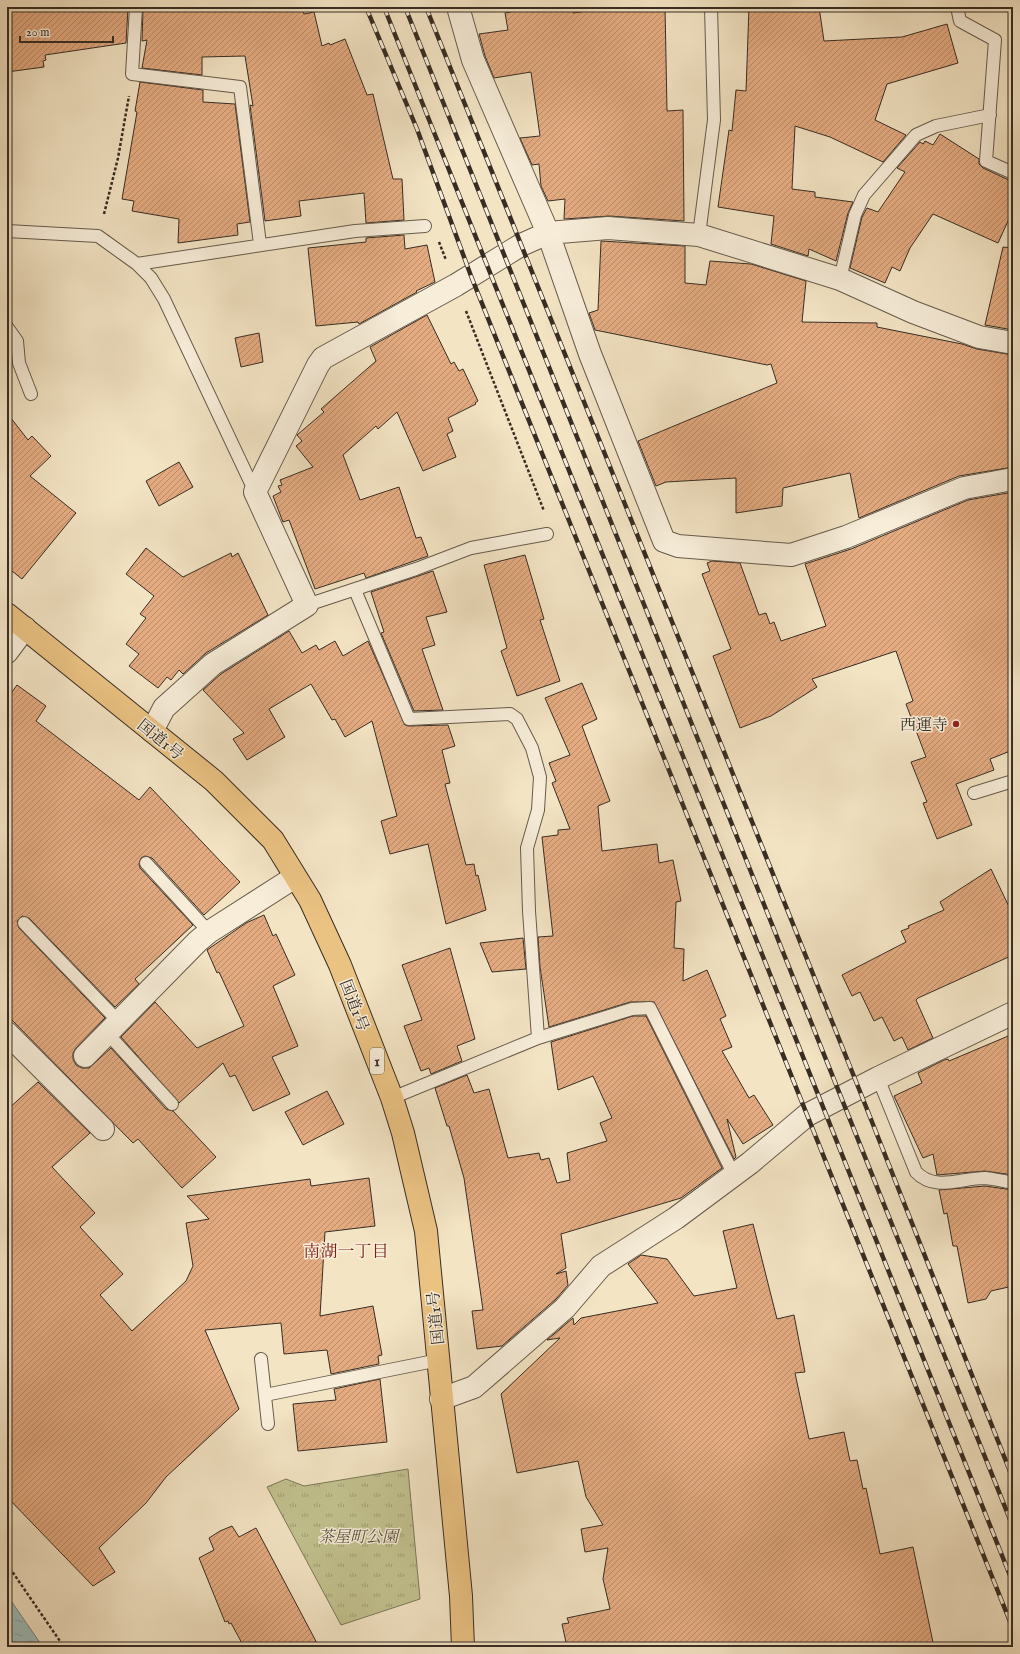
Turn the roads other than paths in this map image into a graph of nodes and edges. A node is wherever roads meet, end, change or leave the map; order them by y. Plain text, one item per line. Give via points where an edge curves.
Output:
1 (136, 7) edge
2 (458, 7) edge
3 (711, 7) edge
4 (957, 7) edge
5 (990, 115) junction
6 (1013, 173) edge
7 (425, 226) road end
8 (7, 231) edge
9 (548, 233) junction
10 (698, 234) junction
11 (260, 244) junction
12 (137, 264) junction
13 (840, 279) junction
14 (7, 327) edge
15 (1013, 343) edge
16 (31, 394) dead end
17 (1013, 479) edge
18 (255, 492) junction
19 (547, 534) road end
20 (355, 590) junction
21 (307, 605) junction
22 (7, 614) edge
23 (26, 628) junction
24 (7, 652) edge
25 (152, 731) junction
26 (1013, 781) edge
27 (974, 793) dead end
28 (146, 863) dead end
29 (296, 877) junction
30 (24, 923) dead end
31 (209, 932) junction
32 (1013, 1013) edge
33 (114, 1028) junction
34 (7, 1033) edge
35 (538, 1038) junction
36 (85, 1056) dead end
37 (878, 1078) junction
38 (392, 1098) junction
39 (172, 1104) dead end
40 (103, 1129) dead end
41 (734, 1175) junction
42 (1013, 1183) edge
43 (262, 1359) dead end
44 (439, 1360) junction
45 (265, 1395) junction
46 (441, 1399) junction
47 (268, 1424) dead end
48 (463, 1647) edge

1 - 11 lane via 132,74 240,87
2 - 9 street via 473,60
3 - 10 lane via 714,120
4 - 5 lane via 960,21 995,40
5 - 6 lane via 986,161
5 - 13 lane via 936,126 916,136 864,194 855,215
7 - 11 lane via 355,231
8 - 12 lane via 98,236
9 - 10 street via 608,228
9 - 17 street via 590,354 664,541 678,546 791,555 846,537 964,488
9 - 18 street via 521,244 456,285 323,358
10 - 13 street
11 - 12 lane
12 - 18 lane via 151,278 164,299
13 - 15 street via 928,318 979,337
14 - 16 lane via 17,341 19,363
18 - 21 street
19 - 20 lane via 471,548
20 - 21 lane
20 - 35 lane via 409,719 510,714 517,719 532,748 540,777 538,810 527,848 529,918
21 - 25 street via 213,664 164,708
22 - 23 highway, 国道1号 / 1
23 - 24 street
23 - 25 highway, 国道1号 / 1
25 - 29 highway, 国道1号 / 1 via 214,781 273,840
26 - 27 lane
28 - 31 lane
29 - 31 street
29 - 38 highway, 国道1号 / 1 via 310,900 340,965
30 - 33 lane
31 - 33 street
32 - 37 street
33 - 36 street
33 - 39 lane
34 - 40 street
35 - 38 lane
35 - 41 lane via 632,1009 650,1008
37 - 41 street via 807,1115
37 - 42 lane via 916,1172 924,1180 934,1183 985,1178
38 - 44 highway, 国道1号 / 1 via 426,1231
41 - 46 street via 676,1218 601,1266 565,1308 474,1387
43 - 45 lane
44 - 45 lane
44 - 46 highway, 国道1号 / 1
45 - 47 lane
46 - 48 highway, 国道1号 / 1 via 461,1596

